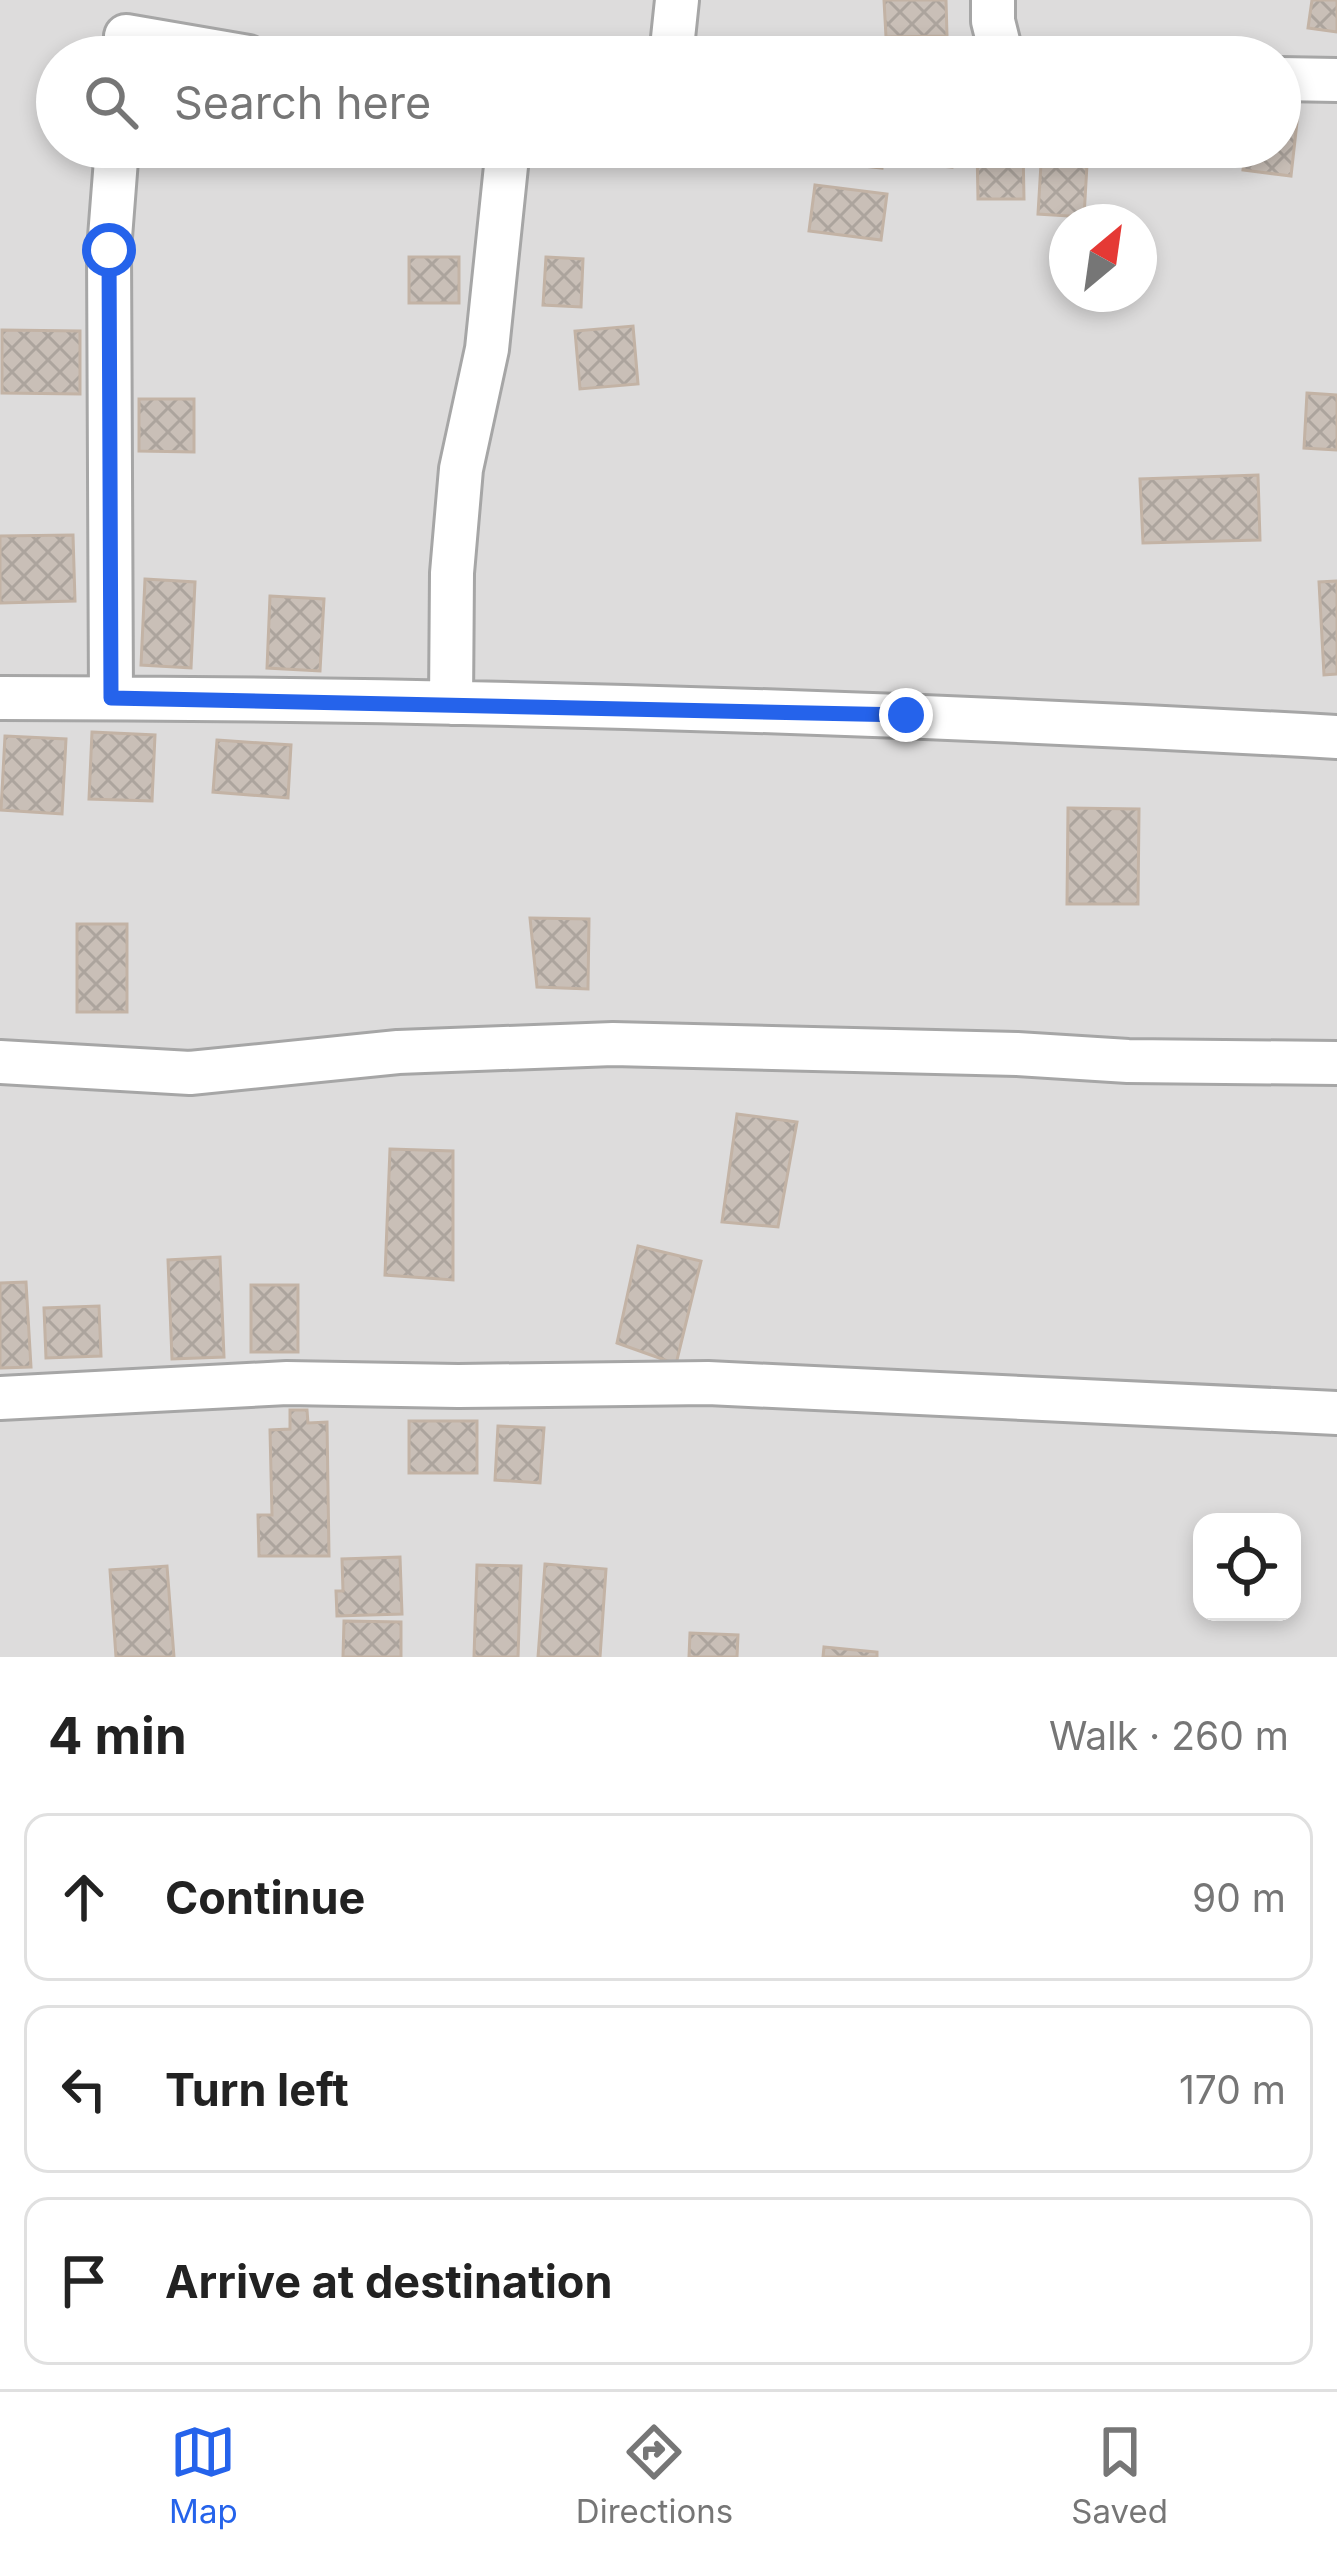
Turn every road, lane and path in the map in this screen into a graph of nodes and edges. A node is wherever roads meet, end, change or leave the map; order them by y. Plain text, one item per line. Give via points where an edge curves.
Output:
1 (677, 0) edge
2 (992, 0) edge
3 (673, 36) edge
4 (997, 36) edge
5 (1301, 80) edge
6 (1337, 80) edge
7 (115, 168) edge
8 (506, 168) edge
9 (0, 698) edge
10 (111, 698) junction
11 (452, 703) junction
12 (1337, 737) edge
13 (0, 1062) edge
14 (1337, 1063) edge
15 (0, 1398) edge
16 (1337, 1413) edge

1 - 3 street
2 - 4 street
5 - 6 street
7 - 10 street
8 - 11 street via 487,349 461,469
9 - 10 street
10 - 11 street
11 - 12 street via 951,716
13 - 14 street via 190,1073 398,1052 613,1044
15 - 16 street via 287,1383 708,1383

